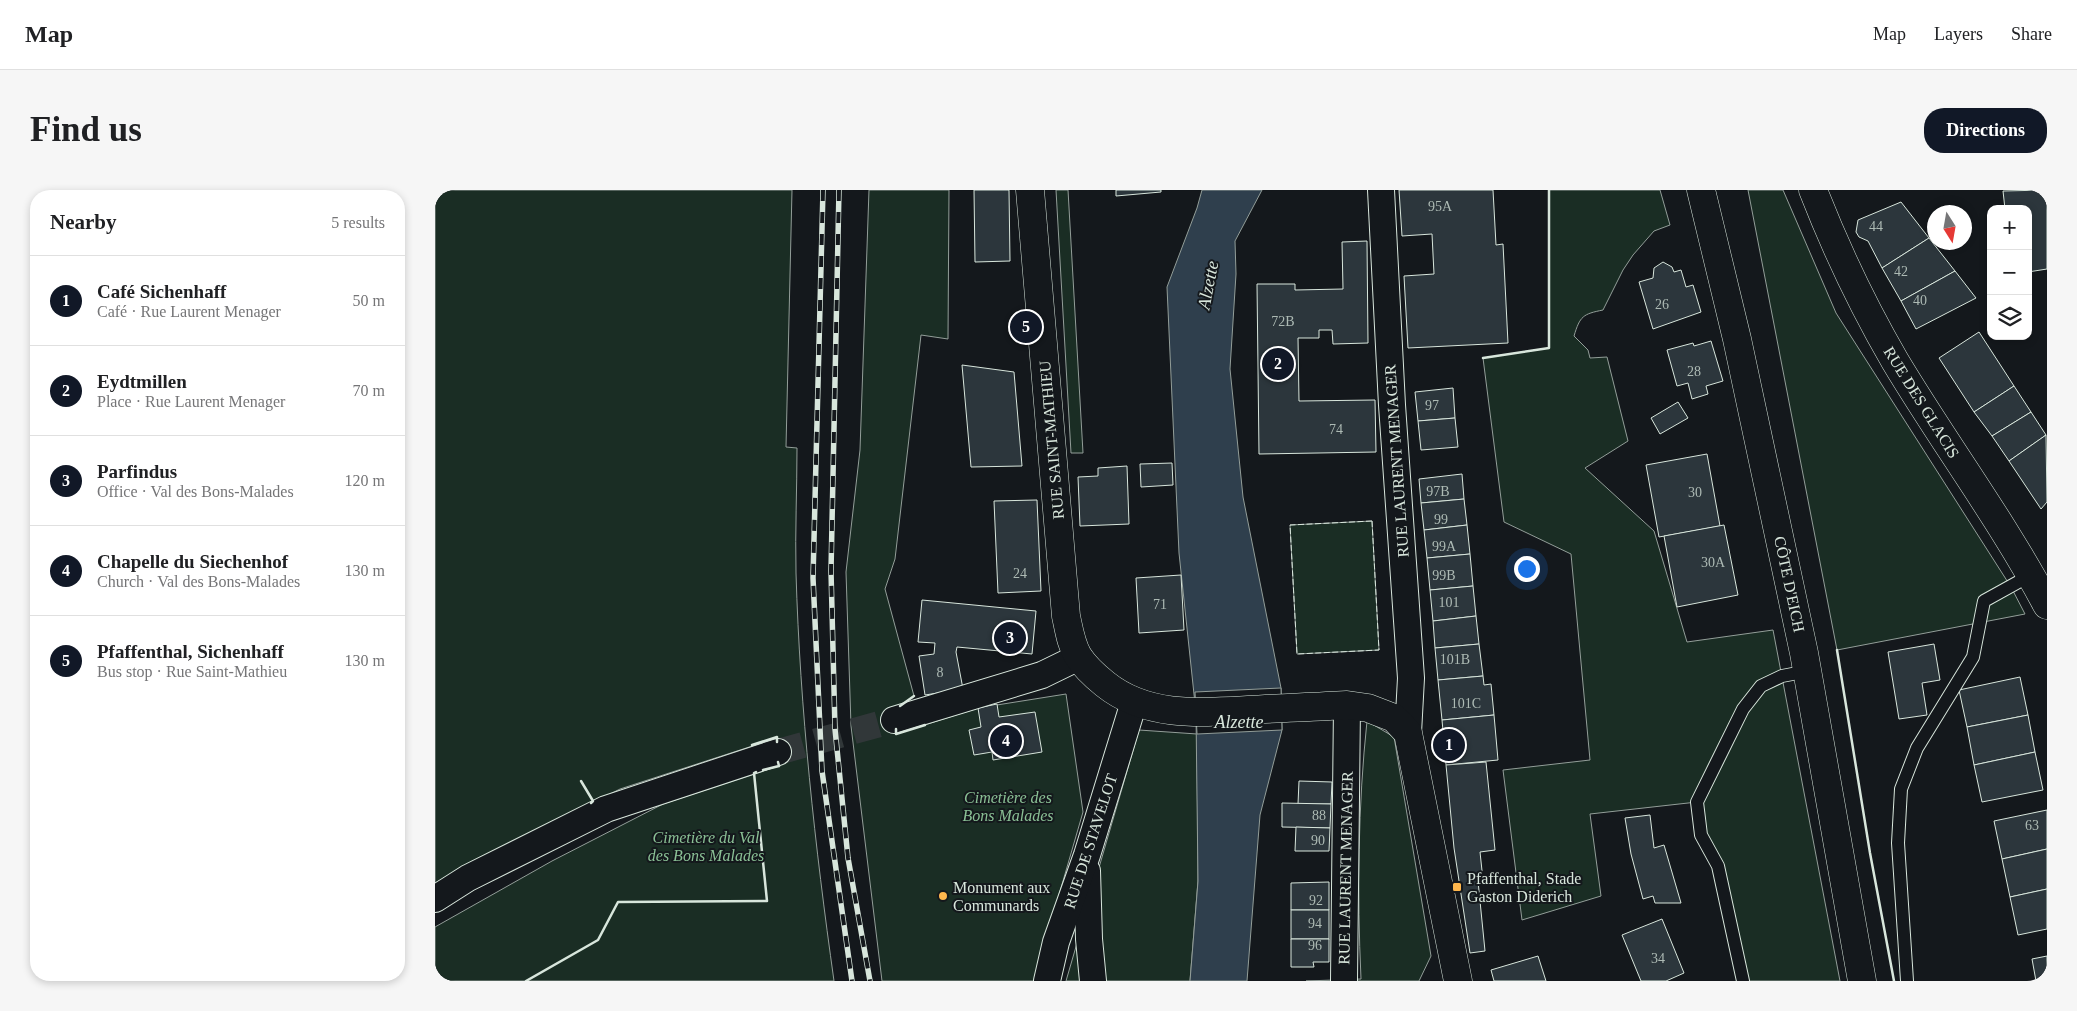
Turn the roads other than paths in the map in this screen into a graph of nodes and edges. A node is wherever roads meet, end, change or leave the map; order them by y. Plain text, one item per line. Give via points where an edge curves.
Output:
1 (1030, 190) edge
2 (1381, 190) edge
3 (1701, 190) edge
4 (1813, 190) edge
5 (2031, 576) junction
6 (2046, 600) edge
7 (1079, 657) junction
8 (1808, 671) junction
9 (1134, 702) junction
10 (1347, 706) junction
11 (894, 720) tunnel mouth
12 (1407, 733) junction
13 (777, 752) tunnel mouth
14 (1087, 855) junction
15 (435, 898) edge
16 (1344, 980) dead end
17 (1047, 981) edge
18 (1093, 981) edge
19 (1458, 981) edge
20 (1743, 981) edge
21 (1862, 981) edge
22 (1907, 981) edge

1 - 7 main road, RUE SAINT-MATHIEU via 1066,616 1070,637
2 - 12 street, RUE LAURENT MENAGER via 1411,678
3 - 8 main road, CÔTE D'EICH via 1737,339
4 - 5 main road, RUE DES GLACIS via 1878,331
5 - 6 main road, RUE DES GLACIS
5 - 22 lane via 1984,601 1973,657 1917,748 1901,789 1898,843
7 - 9 main road, RUE SAINT-MATHIEU via 1094,676
7 - 11 street via 1042,675
8 - 20 lane via 1782,676 1761,686 1743,709 1697,802 1701,835 1718,866
8 - 21 main road, CÔTE D'EICH
9 - 10 main road, RUE SAINT-MATHIEU via 1169,711 1196,713
9 - 14 street, RUE DE STAVELOT
10 - 12 main road via 1368,708 1394,718
10 - 16 street, RUE LAURENT MENAGER
12 - 19 main road, RUE LAURENT MENAGER
13 - 15 street via 606,809 468,878
14 - 17 street, RUE DE STAVELOT via 1056,942
14 - 18 street

